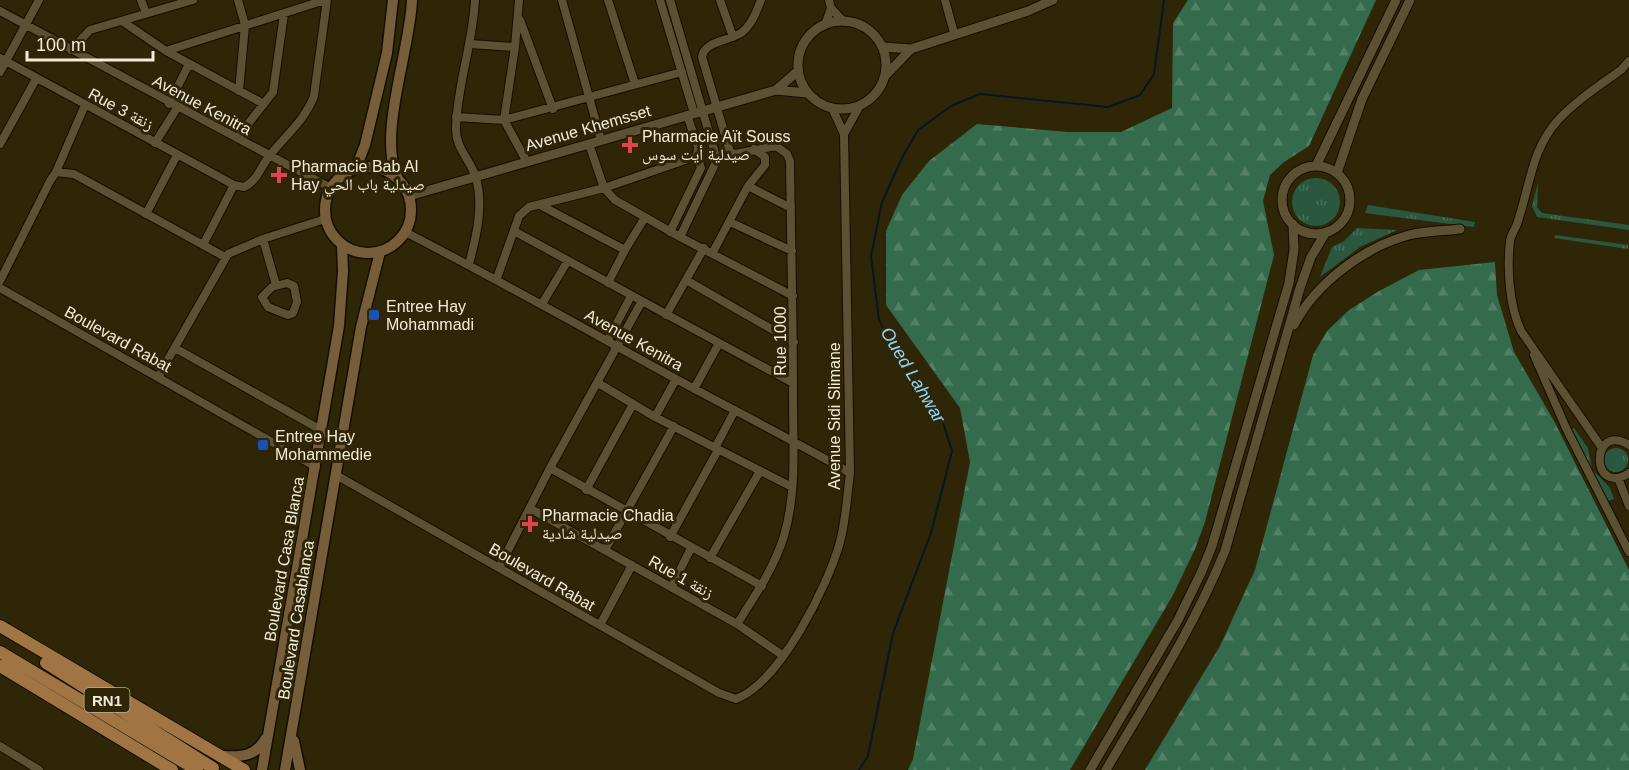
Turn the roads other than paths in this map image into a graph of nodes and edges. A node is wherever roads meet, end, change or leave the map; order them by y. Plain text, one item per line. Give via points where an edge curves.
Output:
1 (38, 0) edge
2 (141, 0) edge
3 (193, 0) edge
4 (238, 0) edge
5 (326, 0) edge
6 (393, 0) edge
7 (412, 0) edge
8 (475, 0) edge
9 (519, 0) edge
10 (562, 0) edge
11 (608, 0) edge
12 (660, 0) edge
13 (670, 0) edge
14 (720, 0) edge
15 (761, 0) edge
16 (945, 0) edge
17 (1052, 0) edge
18 (1396, 0) edge
19 (1410, 0) edge
20 (831, 3) edge
21 (0, 11) edge
22 (146, 13) junction
23 (284, 14) junction
24 (519, 16) junction
25 (122, 21) junction
26 (843, 21) junction
27 (25, 24) junction
28 (245, 25) junction
29 (825, 25) junction
30 (954, 33) junction
31 (733, 37) junction
32 (470, 45) junction
33 (515, 47) junction
34 (883, 47) junction
35 (911, 49) junction
36 (71, 50) junction
37 (166, 51) junction
38 (3, 60) edge
39 (1629, 61) edge
40 (189, 64) junction
41 (798, 71) junction
42 (0, 72) edge
43 (682, 72) junction
44 (886, 75) junction
45 (36, 79) junction
46 (635, 84) junction
47 (776, 90) junction
48 (239, 91) junction
49 (807, 93) junction
50 (589, 99) junction
51 (169, 104) junction
52 (264, 104) junction
53 (85, 105) junction
54 (716, 107) junction
55 (858, 107) junction
56 (177, 108) junction
57 (832, 108) junction
58 (553, 109) junction
59 (694, 113) junction
60 (456, 117) junction
61 (504, 120) junction
62 (844, 134) junction
63 (237, 138) junction
64 (601, 140) junction
65 (154, 143) junction
66 (0, 144) edge
67 (589, 144) junction
68 (754, 149) junction
69 (177, 155) junction
70 (269, 156) junction
71 (697, 156) junction
72 (527, 162) junction
73 (1316, 166) junction
74 (356, 168) junction
75 (56, 172) junction
76 (1337, 173) junction
77 (398, 178) junction
78 (476, 178) junction
79 (232, 184) junction
80 (748, 186) junction
81 (329, 187) junction
82 (604, 188) junction
83 (409, 196) junction
84 (540, 204) junction
85 (791, 208) junction
86 (146, 214) junction
87 (325, 219) junction
88 (644, 219) junction
89 (730, 222) junction
90 (1293, 224) junction
91 (1460, 229) dead end
92 (514, 231) junction
93 (405, 232) junction
94 (670, 232) junction
95 (1326, 232) junction
96 (680, 237) junction
97 (262, 238) junction
98 (203, 244) junction
99 (342, 245) junction
100 (704, 248) junction
101 (625, 250) junction
102 (792, 251) junction
103 (380, 252) junction
104 (713, 252) junction
105 (225, 257) junction
106 (567, 262) junction
107 (469, 264) junction
108 (496, 278) junction
109 (687, 280) junction
110 (0, 281) edge
111 (608, 283) junction
112 (276, 285) junction
113 (0, 288) edge
114 (631, 296) junction
115 (793, 296) junction
116 (642, 301) junction
117 (542, 304) junction
118 (666, 315) junction
119 (608, 340) junction
120 (1285, 340) junction
121 (794, 342) junction
122 (1529, 343) junction
123 (718, 345) junction
124 (618, 346) junction
125 (175, 348) junction
126 (158, 377) junction
127 (676, 379) junction
128 (598, 383) junction
129 (793, 383) junction
130 (694, 388) junction
131 (633, 404) junction
132 (735, 410) junction
133 (655, 417) junction
134 (674, 426) junction
135 (321, 430) junction
136 (793, 439) junction
137 (1629, 445) edge
138 (1602, 448) junction
139 (716, 449) junction
140 (316, 467) junction
141 (550, 468) junction
142 (760, 471) junction
143 (849, 473) junction
144 (1629, 473) edge
145 (336, 475) junction
146 (1618, 478) junction
147 (792, 487) junction
148 (586, 490) junction
149 (1629, 506) edge
150 (531, 509) junction
151 (626, 513) junction
152 (670, 537) junction
153 (691, 548) junction
154 (605, 550) junction
155 (1629, 552) edge
156 (710, 558) junction
157 (632, 565) junction
158 (499, 568) junction
159 (672, 586) junction
160 (762, 586) junction
161 (737, 624) junction
162 (600, 625) junction
163 (0, 626) edge
164 (0, 635) edge
165 (0, 652) edge
166 (782, 656) junction
167 (0, 666) edge
168 (736, 699) joint
169 (293, 731) junction
170 (267, 735) junction
171 (0, 746) edge
172 (224, 756) junction
173 (213, 768) dead end
174 (39, 770) edge
175 (172, 770) edge
176 (197, 770) edge
177 (244, 770) edge
178 (262, 770) edge
179 (285, 770) edge
180 (300, 770) edge
181 (1090, 770) edge
182 (1106, 770) edge

1 - 27 street
2 - 22 street
3 - 22 street
4 - 28 street
5 - 23 street
5 - 70 street via 314,96 305,115
6 - 74 main road via 387,53
7 - 77 main road via 390,151
8 - 32 street
9 - 24 street
10 - 50 street
11 - 46 street
12 - 43 street
13 - 59 street
14 - 31 street
15 - 31 street via 749,26
16 - 30 street
17 - 30 street via 1029,11
18 - 73 street
19 - 76 street via 1362,99
20 - 26 street
20 - 29 street
21 - 27 street, Avenue Kenitra
22 - 25 street
23 - 28 street
23 - 52 street via 275,86
24 - 33 street
24 - 58 street
25 - 36 street via 90,30
25 - 37 street
26 - 29 street
26 - 34 street via 869,30
27 - 36 street, Avenue Kenitra
27 - 38 street
28 - 37 street
28 - 48 street
29 - 41 street via 808,37 800,50
30 - 35 street
31 - 54 street via 703,52
32 - 33 street
32 - 60 street
33 - 61 street
34 - 35 street
34 - 44 street
35 - 44 street
36 - 51 street, Avenue Kenitra
37 - 40 street
38 - 42 street
38 - 45 street, Rue 3 زنقة
39 - 122 street via 1559,119 1533,160 1517,225 1510,237 1509,255 1517,322
40 - 48 street
40 - 51 street
41 - 47 street, Avenue Khemsset
41 - 49 street
43 - 46 street
43 - 59 street
44 - 55 street via 879,91
45 - 53 street, Rue 3 زنقة
45 - 66 street
46 - 50 street
47 - 49 street, Avenue Khemsset
47 - 54 street, Avenue Khemsset
48 - 52 street
49 - 57 street via 816,102
50 - 58 street
50 - 64 street
51 - 56 street, Avenue Kenitra
52 - 63 street
53 - 65 street, Rue 3 زنقة
53 - 75 street
54 - 59 street, Avenue Khemsset
54 - 68 street, Rue 1000 via 730,152
55 - 57 street
55 - 62 street, Avenue Sidi Slimane
56 - 63 street, Avenue Kenitra
56 - 65 street
57 - 62 street, Avenue Sidi Slimane
58 - 61 street
59 - 64 street, Avenue Khemsset
59 - 71 street
59 - 96 street via 717,166
60 - 61 street
60 - 78 street via 458,144
61 - 72 street
62 - 143 street, Avenue Sidi Slimane
63 - 70 street, Avenue Kenitra
64 - 67 street, Avenue Khemsset
65 - 69 street, Rue 3 زنقة
67 - 72 street, Avenue Khemsset
67 - 82 street
68 - 80 street via 766,161
68 - 85 street, Rue 1000 via 776,146 787,154
69 - 79 street, Rue 3 زنقة
69 - 86 street
70 - 79 street via 251,182 244,187
70 - 81 street, Avenue Kenitra
71 - 82 street
71 - 94 street via 701,168
72 - 78 street, Avenue Khemsset
73 - 76 street
73 - 90 street via 1297,172 1284,189 1284,210
74 - 77 main road via 378,168
74 - 81 main road
75 - 86 street via 74,174
75 - 110 street
76 - 95 street via 1347,185 1349,209 1341,223
77 - 83 main road
78 - 83 street, Avenue Khemsset
78 - 107 street via 478,227
79 - 98 street
80 - 85 street
80 - 89 street
81 - 87 main road
82 - 84 street
82 - 88 street
83 - 93 main road via 412,208
84 - 92 street via 522,211
84 - 101 street
85 - 102 street, Rue 1000
86 - 98 street
87 - 97 street
87 - 99 main road
88 - 94 street
88 - 101 street
89 - 102 street
89 - 104 street
90 - 95 street via 1310,233
90 - 181 street via 1289,283 1212,546 1178,620
91 - 120 street via 1409,235 1370,251 1319,291 1298,316
92 - 106 street
92 - 108 street
93 - 103 main road via 395,244
93 - 107 street, Avenue Kenitra
94 - 96 street
95 - 120 street via 1308,265
96 - 100 street
97 - 105 street
97 - 112 street
98 - 105 street
99 - 103 main road via 360,252
99 - 135 main road, Boulevard Casa Blanca via 339,326
100 - 104 street
100 - 109 street
101 - 111 street
102 - 115 street, Rue 1000
103 - 145 main road via 361,327
104 - 115 street
105 - 125 street
106 - 111 street
106 - 117 street
107 - 108 street, Avenue Kenitra
108 - 117 street, Avenue Kenitra
109 - 118 street
109 - 121 street
111 - 114 street
112 - 112 street via 263,294 264,303 283,314 293,313 297,302 294,286
113 - 126 street, Boulevard Rabat
114 - 116 street
114 - 119 street
115 - 121 street, Rue 1000
116 - 118 street
116 - 124 street
117 - 119 street, Avenue Kenitra
118 - 123 street
119 - 124 street, Avenue Kenitra
120 - 182 street via 1225,551 1191,625
121 - 129 street, Rue 1000
122 - 138 street
122 - 155 street
123 - 129 street
123 - 130 street
124 - 127 street, Avenue Kenitra
124 - 128 street
125 - 126 street
125 - 135 street
126 - 140 street, Boulevard Rabat
127 - 130 street, Avenue Kenitra
127 - 133 street
128 - 131 street
128 - 141 street
129 - 136 street, Rue 1000
130 - 132 street, Avenue Kenitra
131 - 133 street
131 - 148 street
132 - 136 street, Avenue Kenitra
132 - 139 street
133 - 134 street
134 - 139 street
134 - 151 street
135 - 140 main road, Boulevard Casa Blanca
136 - 143 street, Avenue Kenitra
136 - 147 street, Rue 1000
137 - 138 street via 1616,441
138 - 146 street via 1601,468
139 - 142 street
139 - 152 street
140 - 170 main road, Boulevard Casa Blanca
141 - 148 street
141 - 150 street
142 - 147 street
142 - 156 street
143 - 166 street, Avenue Sidi Slimane via 840,541 824,587
144 - 146 street
145 - 158 street, Boulevard Rabat
145 - 169 main road, Boulevard Casablanca
146 - 149 street
147 - 160 street, Rue 1000 via 784,536
148 - 151 street
150 - 154 street, Rue 1 زنقة
150 - 158 street
151 - 152 street
151 - 154 street
152 - 153 street
153 - 156 street
153 - 159 street
154 - 157 street, Rue 1 زنقة
156 - 160 street
157 - 159 street, Rue 1 زنقة
157 - 162 street
158 - 162 street, Boulevard Rabat
159 - 161 street, Rue 1 زنقة
160 - 161 street, Rue 1000
161 - 166 street, Rue 1 زنقة
162 - 168 street, Boulevard Rabat via 718,693
163 - 172 highway
164 - 173 highway, RN1
165 - 176 highway, RN1
166 - 168 street, Avenue Sidi Slimane via 757,685
167 - 175 highway
169 - 179 main road, Boulevard Casablanca
169 - 180 main road
170 - 172 main road via 254,752 242,758
170 - 178 main road, Boulevard Casa Blanca
171 - 174 street
172 - 177 highway

